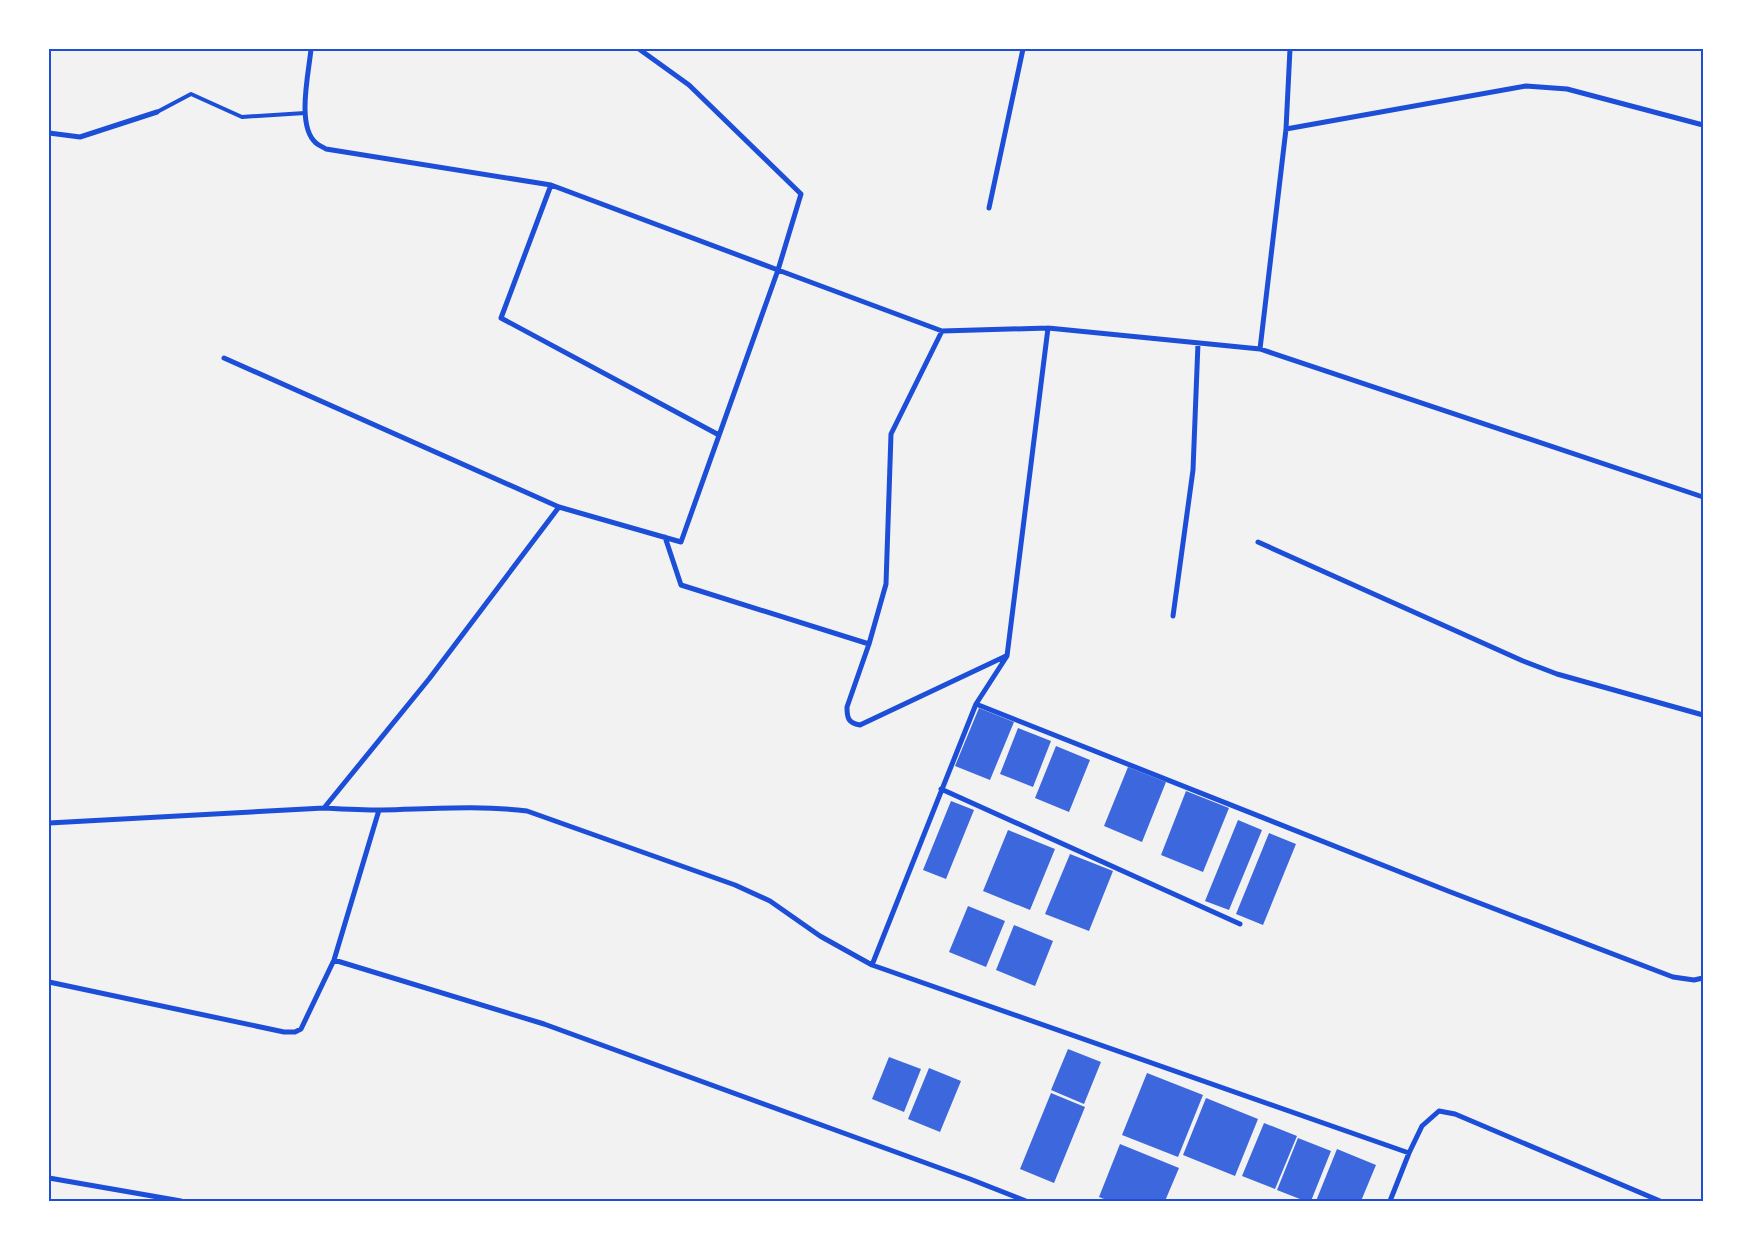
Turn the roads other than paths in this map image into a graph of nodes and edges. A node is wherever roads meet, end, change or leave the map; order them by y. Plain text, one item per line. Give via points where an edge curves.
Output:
1 (311, 49) edge
2 (639, 49) edge
3 (1022, 49) edge
4 (1290, 49) edge
5 (157, 112) joint
6 (305, 113) junction
7 (1703, 124) edge
8 (1286, 129) junction
9 (49, 133) edge
10 (551, 185) junction
11 (989, 208) dead end
12 (778, 270) junction
13 (1048, 328) junction
14 (942, 331) junction
15 (1198, 343) junction
16 (1260, 349) junction
17 (224, 358) dead end
18 (720, 435) junction
19 (1703, 497) edge
20 (559, 507) junction
21 (665, 537) junction
22 (1258, 542) dead end
23 (1173, 616) dead end
24 (869, 644) junction
25 (1007, 656) junction
26 (976, 704) junction
27 (1703, 715) edge
28 (941, 789) junction
29 (324, 808) junction
30 (379, 810) junction
31 (49, 823) edge
32 (1240, 924) dead end
33 (334, 960) junction
34 (872, 965) junction
35 (1703, 978) edge
36 (49, 982) edge
37 (1409, 1153) junction
38 (49, 1178) edge
39 (181, 1201) edge
40 (1026, 1201) edge
41 (1390, 1201) edge
42 (1660, 1201) edge

1 - 6 street
2 - 12 street via 689,84 801,194
3 - 11 street
4 - 8 street
5 - 6 lane via 191,94 242,117
5 - 9 street via 80,137
6 - 10 street via 307,130 315,143 326,148
7 - 8 street via 1567,89 1526,86
8 - 16 street
10 - 12 street
10 - 18 street via 501,318
12 - 14 street
12 - 18 street
13 - 14 street
13 - 15 street
13 - 25 street
14 - 24 street via 891,434 886,584
15 - 16 street
15 - 23 street via 1193,470
16 - 19 street
17 - 20 street
18 - 21 street via 682,542
20 - 21 street
20 - 29 street via 429,679
21 - 24 street via 682,585
22 - 27 street via 1523,661 1557,674
24 - 25 street via 847,707 848,718 853,724 860,725
25 - 26 street
26 - 28 street
26 - 35 street via 1673,977
28 - 32 street
28 - 34 street
29 - 30 street
29 - 31 street
30 - 33 street
30 - 34 street via 468,807 527,811 770,901 820,936
33 - 36 street via 301,1029 295,1032
33 - 40 street via 544,1024
34 - 37 street
37 - 41 street
37 - 42 street via 1422,1126 1439,1111 1455,1114
38 - 39 street

